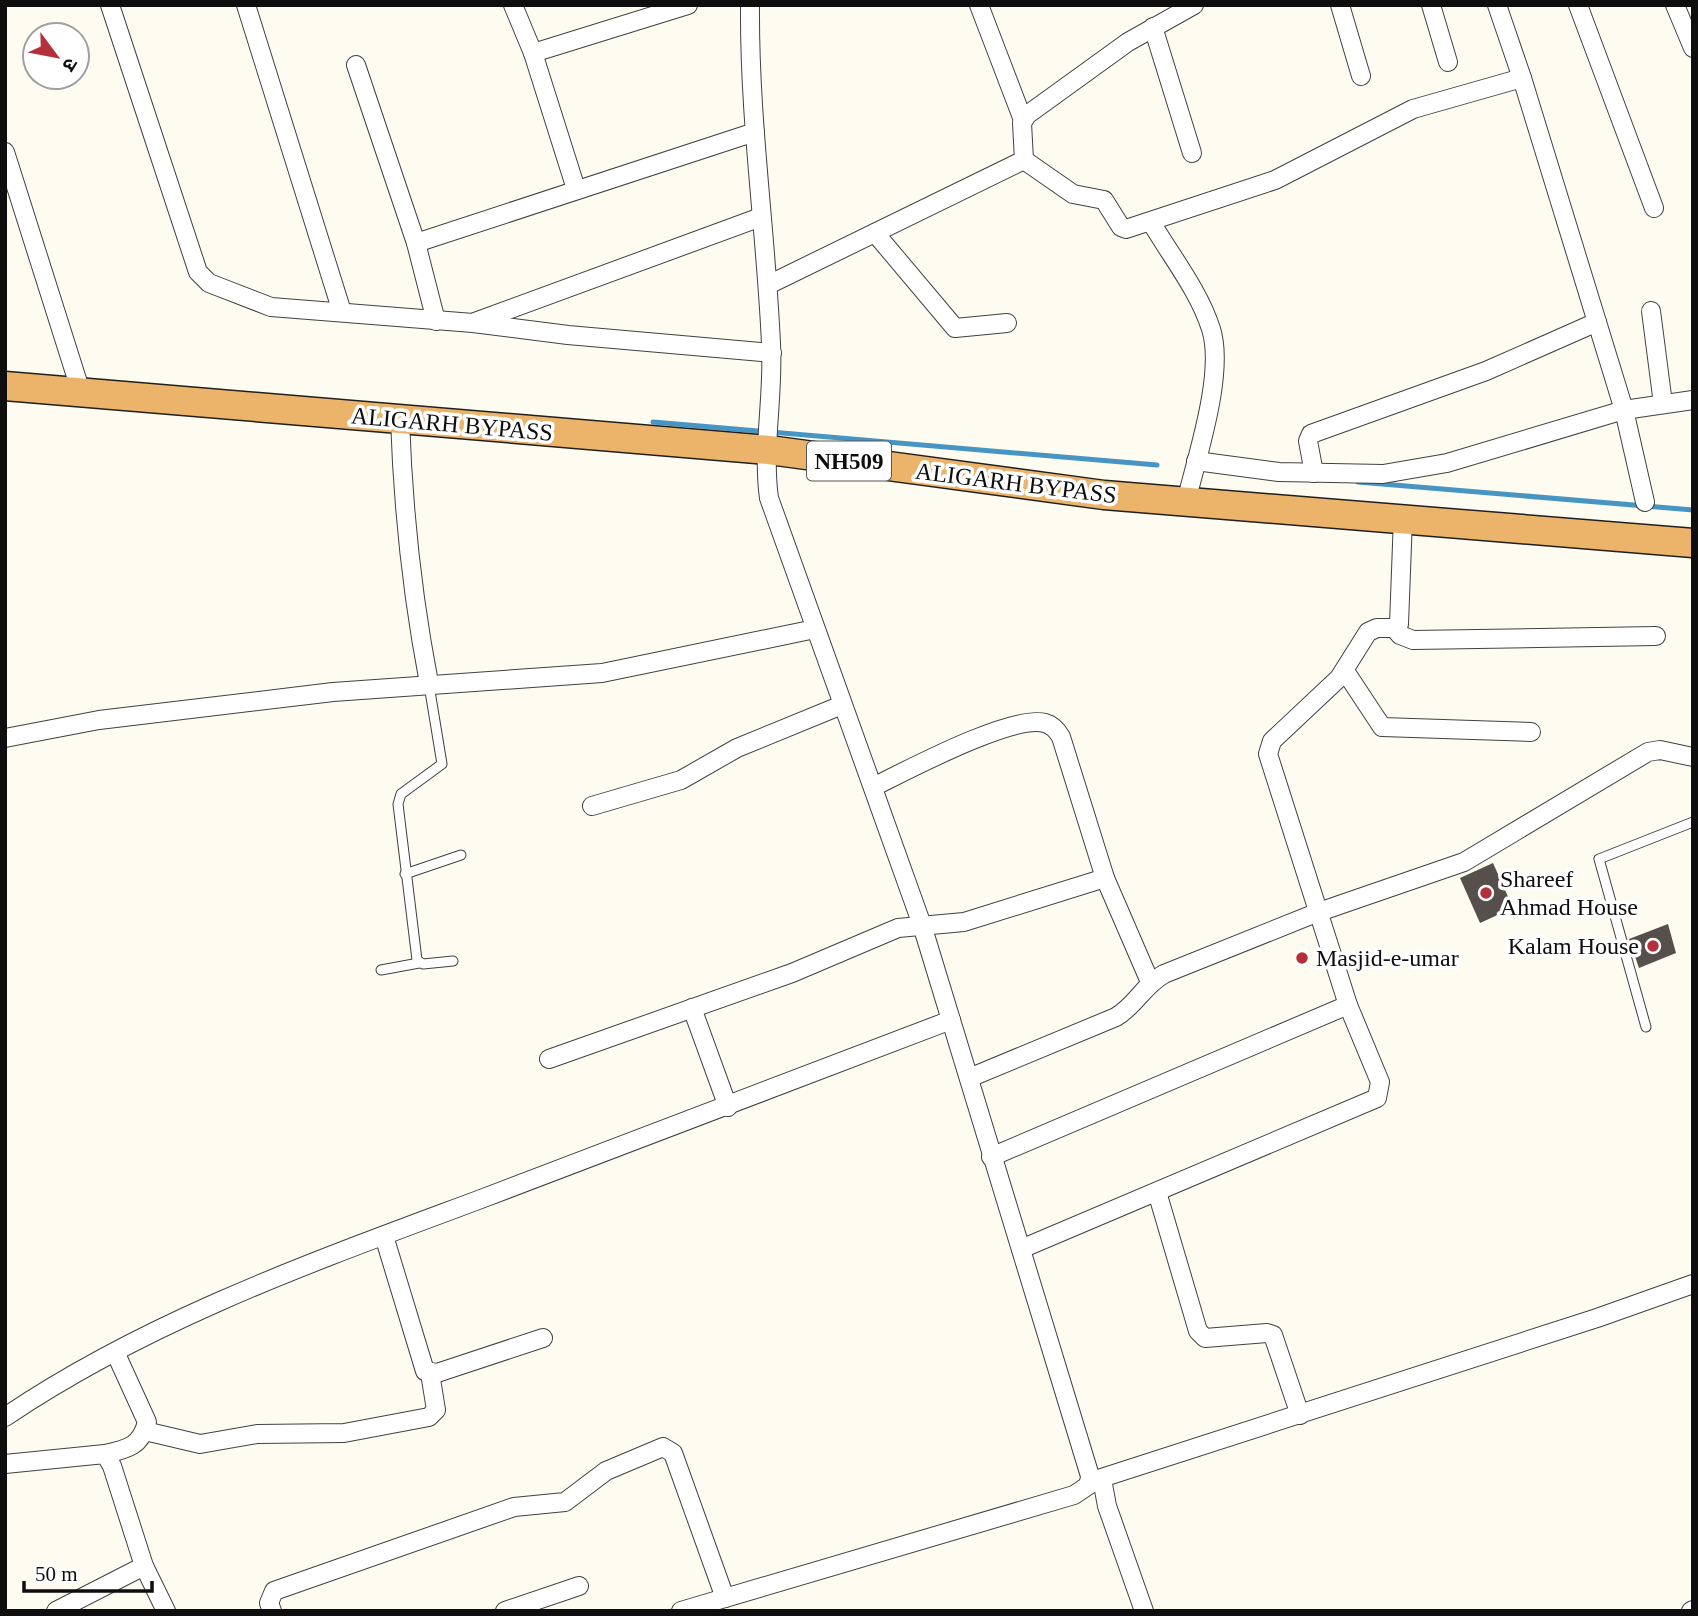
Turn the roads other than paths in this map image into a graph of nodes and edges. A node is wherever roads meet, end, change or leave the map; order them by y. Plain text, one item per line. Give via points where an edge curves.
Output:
1 (110, 5) edge
2 (246, 5) edge
3 (513, 5) edge
4 (687, 5) edge
5 (750, 5) edge
6 (979, 5) edge
7 (1194, 5) edge
8 (1340, 5) edge
9 (1431, 5) edge
10 (1497, 5) edge
11 (1578, 5) edge
12 (1675, 5) edge
13 (1153, 27) junction
14 (1693, 48) edge
15 (533, 53) junction
16 (1448, 62) dead end
17 (356, 65) dead end
18 (1361, 76) dead end
19 (1522, 78) junction
20 (1023, 120) junction
21 (755, 132) junction
22 (5, 152) edge
23 (1192, 153) dead end
24 (1024, 160) junction
25 (576, 189) junction
26 (1654, 208) dead end
27 (761, 217) junction
28 (1150, 222) junction
29 (875, 233) junction
30 (416, 243) junction
31 (768, 285) junction
32 (1651, 311) dead end
33 (342, 312) junction
34 (436, 321) junction
35 (1597, 322) junction
36 (473, 323) junction
37 (1007, 323) dead end
38 (772, 353) junction
39 (5, 386) edge
40 (81, 392) junction
41 (1693, 400) edge
42 (1663, 404) junction
43 (1624, 410) junction
44 (400, 419) junction
45 (769, 445) junction
46 (1195, 461) junction
47 (1314, 473) junction
48 (1186, 502) junction
49 (1645, 502) dead end
50 (1404, 518) junction
51 (1693, 542) edge
52 (1394, 628) junction
53 (815, 629) junction
54 (1656, 636) dead end
55 (1345, 671) junction
56 (429, 683) junction
57 (842, 705) junction
58 (1531, 732) dead end
59 (5, 738) edge
60 (1693, 757) edge
61 (873, 787) junction
62 (592, 806) dead end
63 (1693, 822) edge
64 (461, 855) dead end
65 (405, 874) junction
66 (1105, 877) junction
67 (1317, 913) junction
68 (922, 925) junction
69 (453, 961) dead end
70 (419, 963) junction
71 (381, 970) dead end
72 (1150, 982) junction
73 (1348, 1005) junction
74 (692, 1008) junction
75 (951, 1020) junction
76 (1646, 1027) dead end
77 (549, 1059) dead end
78 (969, 1078) junction
79 (728, 1107) junction
80 (991, 1157) junction
81 (1157, 1192) junction
82 (384, 1236) junction
83 (1021, 1249) junction
84 (1693, 1284) edge
85 (542, 1338) dead end
86 (116, 1353) junction
87 (430, 1373) junction
88 (1300, 1415) junction
89 (5, 1417) edge
90 (145, 1431) junction
91 (105, 1454) junction
92 (5, 1464) edge
93 (1096, 1481) junction
94 (144, 1566) junction
95 (579, 1586) dead end
96 (725, 1598) junction
97 (56, 1611) edge
98 (166, 1611) edge
99 (272, 1611) edge
100 (505, 1611) edge
101 (681, 1611) edge
102 (1144, 1611) edge

1 - 33 street via 203,279 258,304
2 - 33 street
3 - 15 street
4 - 15 street
5 - 21 street
6 - 20 street
7 - 13 street
8 - 18 street
9 - 16 street
10 - 19 street
11 - 26 street
12 - 14 street
13 - 20 street
13 - 23 street
15 - 25 street
17 - 30 street
19 - 28 street via 1413,109 1275,180
19 - 35 street
20 - 24 street
21 - 25 street
21 - 27 street
22 - 40 street
24 - 28 street via 1073,194 1104,200 1123,229
24 - 29 street
25 - 30 street
27 - 31 street
27 - 36 street
28 - 46 street via 1198,299 1215,347 1215,373
29 - 31 street
29 - 37 street via 955,328
30 - 34 street
31 - 38 street
32 - 42 street
33 - 34 street
34 - 36 street
35 - 43 street
35 - 47 street via 1486,371 1311,434 1308,441
36 - 38 street
38 - 45 street
39 - 40 highway, ALIGARH BYPASS / NH509
40 - 44 highway, ALIGARH BYPASS / NH509
41 - 42 street
42 - 43 street
43 - 47 street via 1447,463 1375,475
43 - 49 street
44 - 45 highway, ALIGARH BYPASS / NH509
44 - 56 street via 402,502
45 - 48 highway, ALIGARH BYPASS / NH509 via 1104,495
45 - 53 street via 769,498
46 - 47 street
46 - 48 street
48 - 50 highway, ALIGARH BYPASS / NH509
50 - 51 highway, ALIGARH BYPASS / NH509
50 - 52 street via 1399,624
52 - 54 street via 1413,640
52 - 55 street via 1371,628
53 - 56 street via 602,673
53 - 57 street
55 - 58 street via 1382,727
55 - 67 street via 1272,741 1268,754
56 - 59 street via 99,720
56 - 65 lane via 443,760 398,799
57 - 61 street
57 - 62 street via 737,748 681,780
60 - 67 street via 1654,749 1464,862
61 - 66 street via 1008,727 1048,723 1061,737
61 - 68 street
63 - 76 lane via 1599,859
64 - 65 lane
65 - 70 lane
66 - 68 street via 987,916 945,926
66 - 72 street
67 - 72 street
67 - 73 street
68 - 74 street via 898,928 792,973
68 - 75 street
69 - 70 lane
70 - 71 lane
72 - 78 street via 1127,1011 1116,1017
73 - 80 street
73 - 81 street via 1380,1082 1377,1098
74 - 77 street
74 - 79 street
75 - 78 street
75 - 79 street
78 - 80 street
79 - 82 street
80 - 83 street
81 - 83 street
81 - 88 street via 1201,1336 1273,1335
82 - 86 street via 211,1305
82 - 87 street via 423,1368
83 - 93 street
84 - 88 street
85 - 87 street
86 - 89 street
86 - 90 street via 145,1413
87 - 90 street via 436,1410 432,1416 416,1420 344,1433 257,1434 200,1444
88 - 93 street
90 - 91 street via 131,1448
91 - 92 street
91 - 94 street
93 - 96 street via 1074,1495
93 - 102 street
94 - 97 street
94 - 98 street
95 - 100 street
96 - 99 street via 673,1453 663,1447 606,1471 565,1502 514,1507 274,1591 269,1597
96 - 101 street

